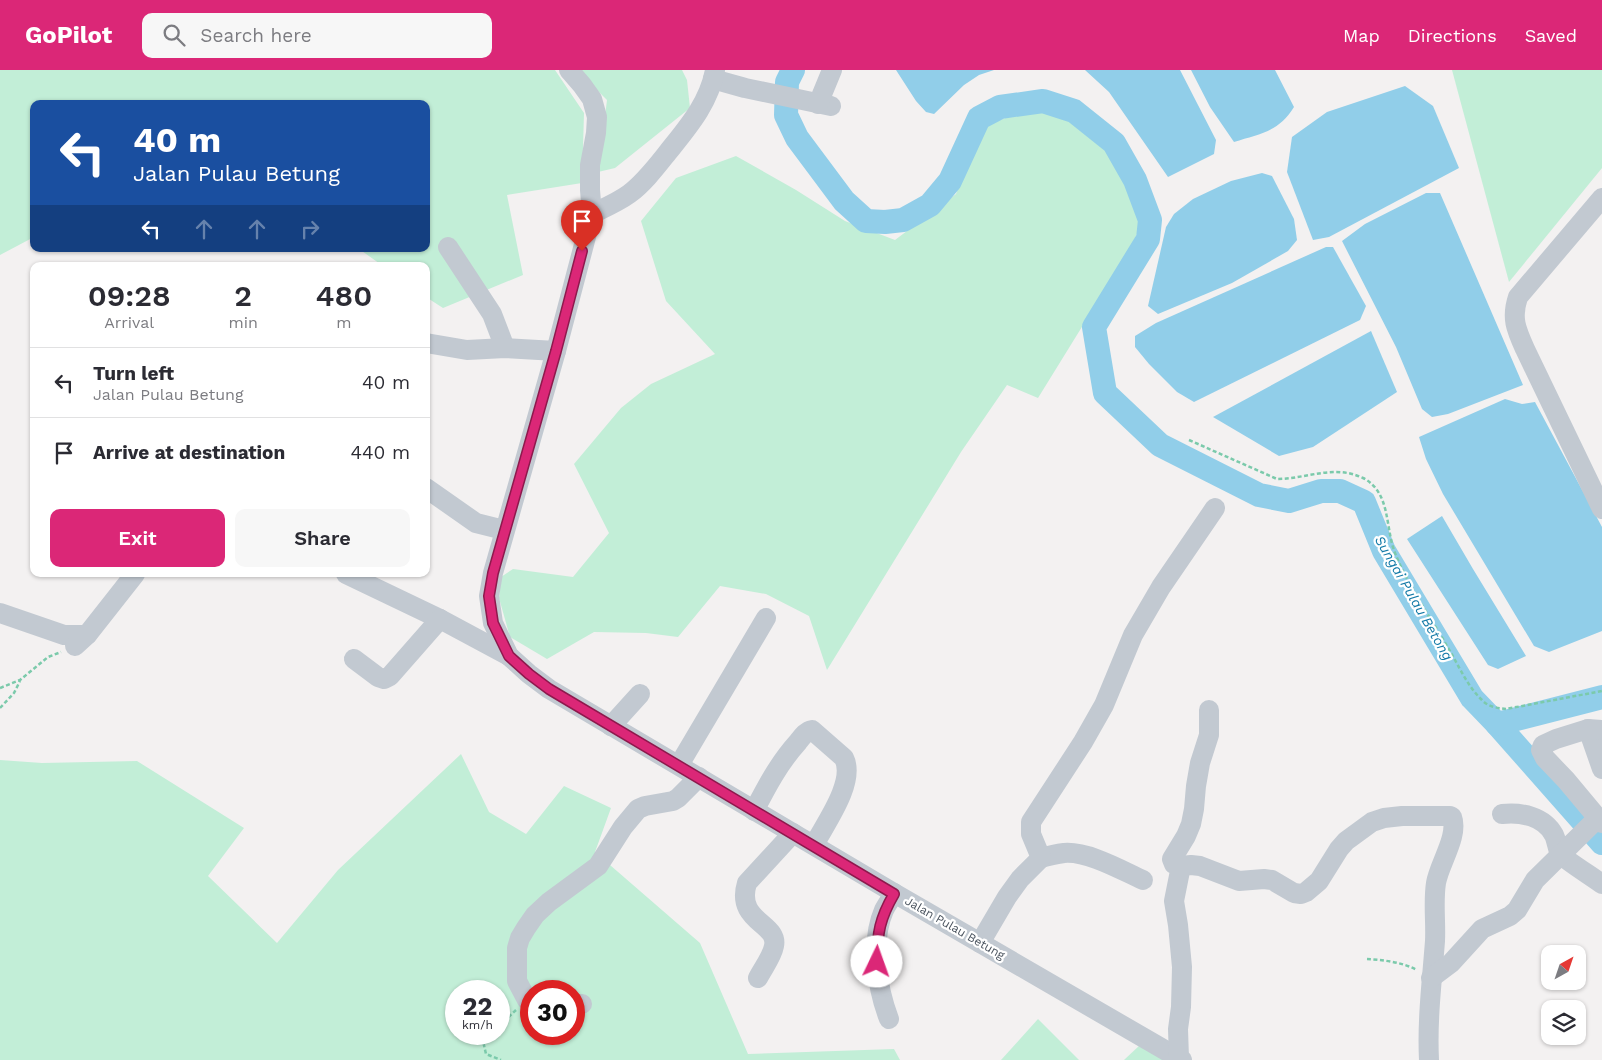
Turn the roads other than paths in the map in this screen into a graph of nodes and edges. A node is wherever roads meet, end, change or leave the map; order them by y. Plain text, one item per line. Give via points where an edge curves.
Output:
1 (569, 70) edge
2 (832, 70) edge
3 (714, 75) edge
4 (1602, 198) edge
5 (592, 214) junction
6 (448, 247) dead end
7 (430, 344) edge
8 (505, 348) junction
9 (556, 351) junction
10 (430, 491) edge
11 (1215, 508) dead end
12 (1602, 509) edge
13 (504, 530) junction
14 (133, 577) edge
15 (358, 577) edge
16 (0, 613) edge
17 (766, 618) dead end
18 (440, 619) junction
19 (509, 656) junction
20 (354, 659) dead end
21 (640, 694) dead end
22 (1209, 710) dead end
23 (611, 726) junction
24 (1595, 729) edge
25 (679, 765) junction
26 (1602, 769) edge
27 (699, 777) junction
28 (754, 811) junction
29 (1502, 814) dead end
30 (1598, 815) edge
31 (793, 832) junction
32 (814, 845) junction
33 (1564, 851) junction
34 (1041, 858) junction
35 (1181, 866) junction
36 (1143, 880) dead end
37 (1602, 884) edge
38 (894, 894) junction
39 (980, 943) junction
40 (758, 978) dead end
41 (1431, 978) junction
42 (520, 986) edge
43 (890, 1019) dead end
44 (1180, 1059) edge
45 (1429, 1060) edge

1 - 5 street, Jalan Pulau Betung via 592,99 597,117 590,165
2 - 3 street via 820,104 745,88
3 - 5 street via 696,117 650,175 628,194
4 - 12 street via 1518,297 1514,316 1515,327 1525,349
5 - 9 street, Jalan Pulau Betung
6 - 8 street via 492,314
7 - 8 street via 467,350
8 - 9 street
9 - 13 street, Jalan Pulau Betung
10 - 13 street via 476,523
11 - 34 street via 1133,634 1104,705 1031,822 1031,834
13 - 19 street, Jalan Pulau Betung via 489,596 493,623
14 - 16 street via 81,640
15 - 18 street
17 - 25 street
18 - 19 street
18 - 20 street via 384,679
19 - 23 street, Jalan Pulau Betung via 549,689
21 - 23 street
22 - 35 street via 1209,735 1200,763 1191,824 1172,858 1174,864
23 - 25 street, Jalan Pulau Betung
24 - 26 street
24 - 30 street via 1556,739 1543,745 1541,750
25 - 27 street, Jalan Pulau Betung
27 - 28 street, Jalan Pulau Betung
27 - 42 street via 673,801 638,809 598,866 535,915 520,938 516,958
28 - 31 street, Jalan Pulau Betung
28 - 32 street via 774,772 812,730 847,764 843,790
29 - 33 street via 1532,816 1554,834
30 - 33 street
31 - 32 street, Jalan Pulau Betung
31 - 40 street via 747,883 744,894 745,905 751,914 774,938 774,946
32 - 38 street, Jalan Pulau Betung
33 - 37 street
33 - 41 street via 1535,880 1517,910 1482,929 1451,963
34 - 36 street via 1074,853
34 - 39 street via 1007,897
35 - 41 street via 1200,866 1239,881 1264,878 1301,894 1319,880 1346,841 1372,822 1402,816 1450,816 1454,827 1436,884
35 - 44 street via 1174,901 1182,960 1178,1029
38 - 39 street, Jalan Pulau Betung
38 - 43 street via 884,910 877,945 883,1002
39 - 44 street, Jalan Pulau Betung
41 - 45 street

